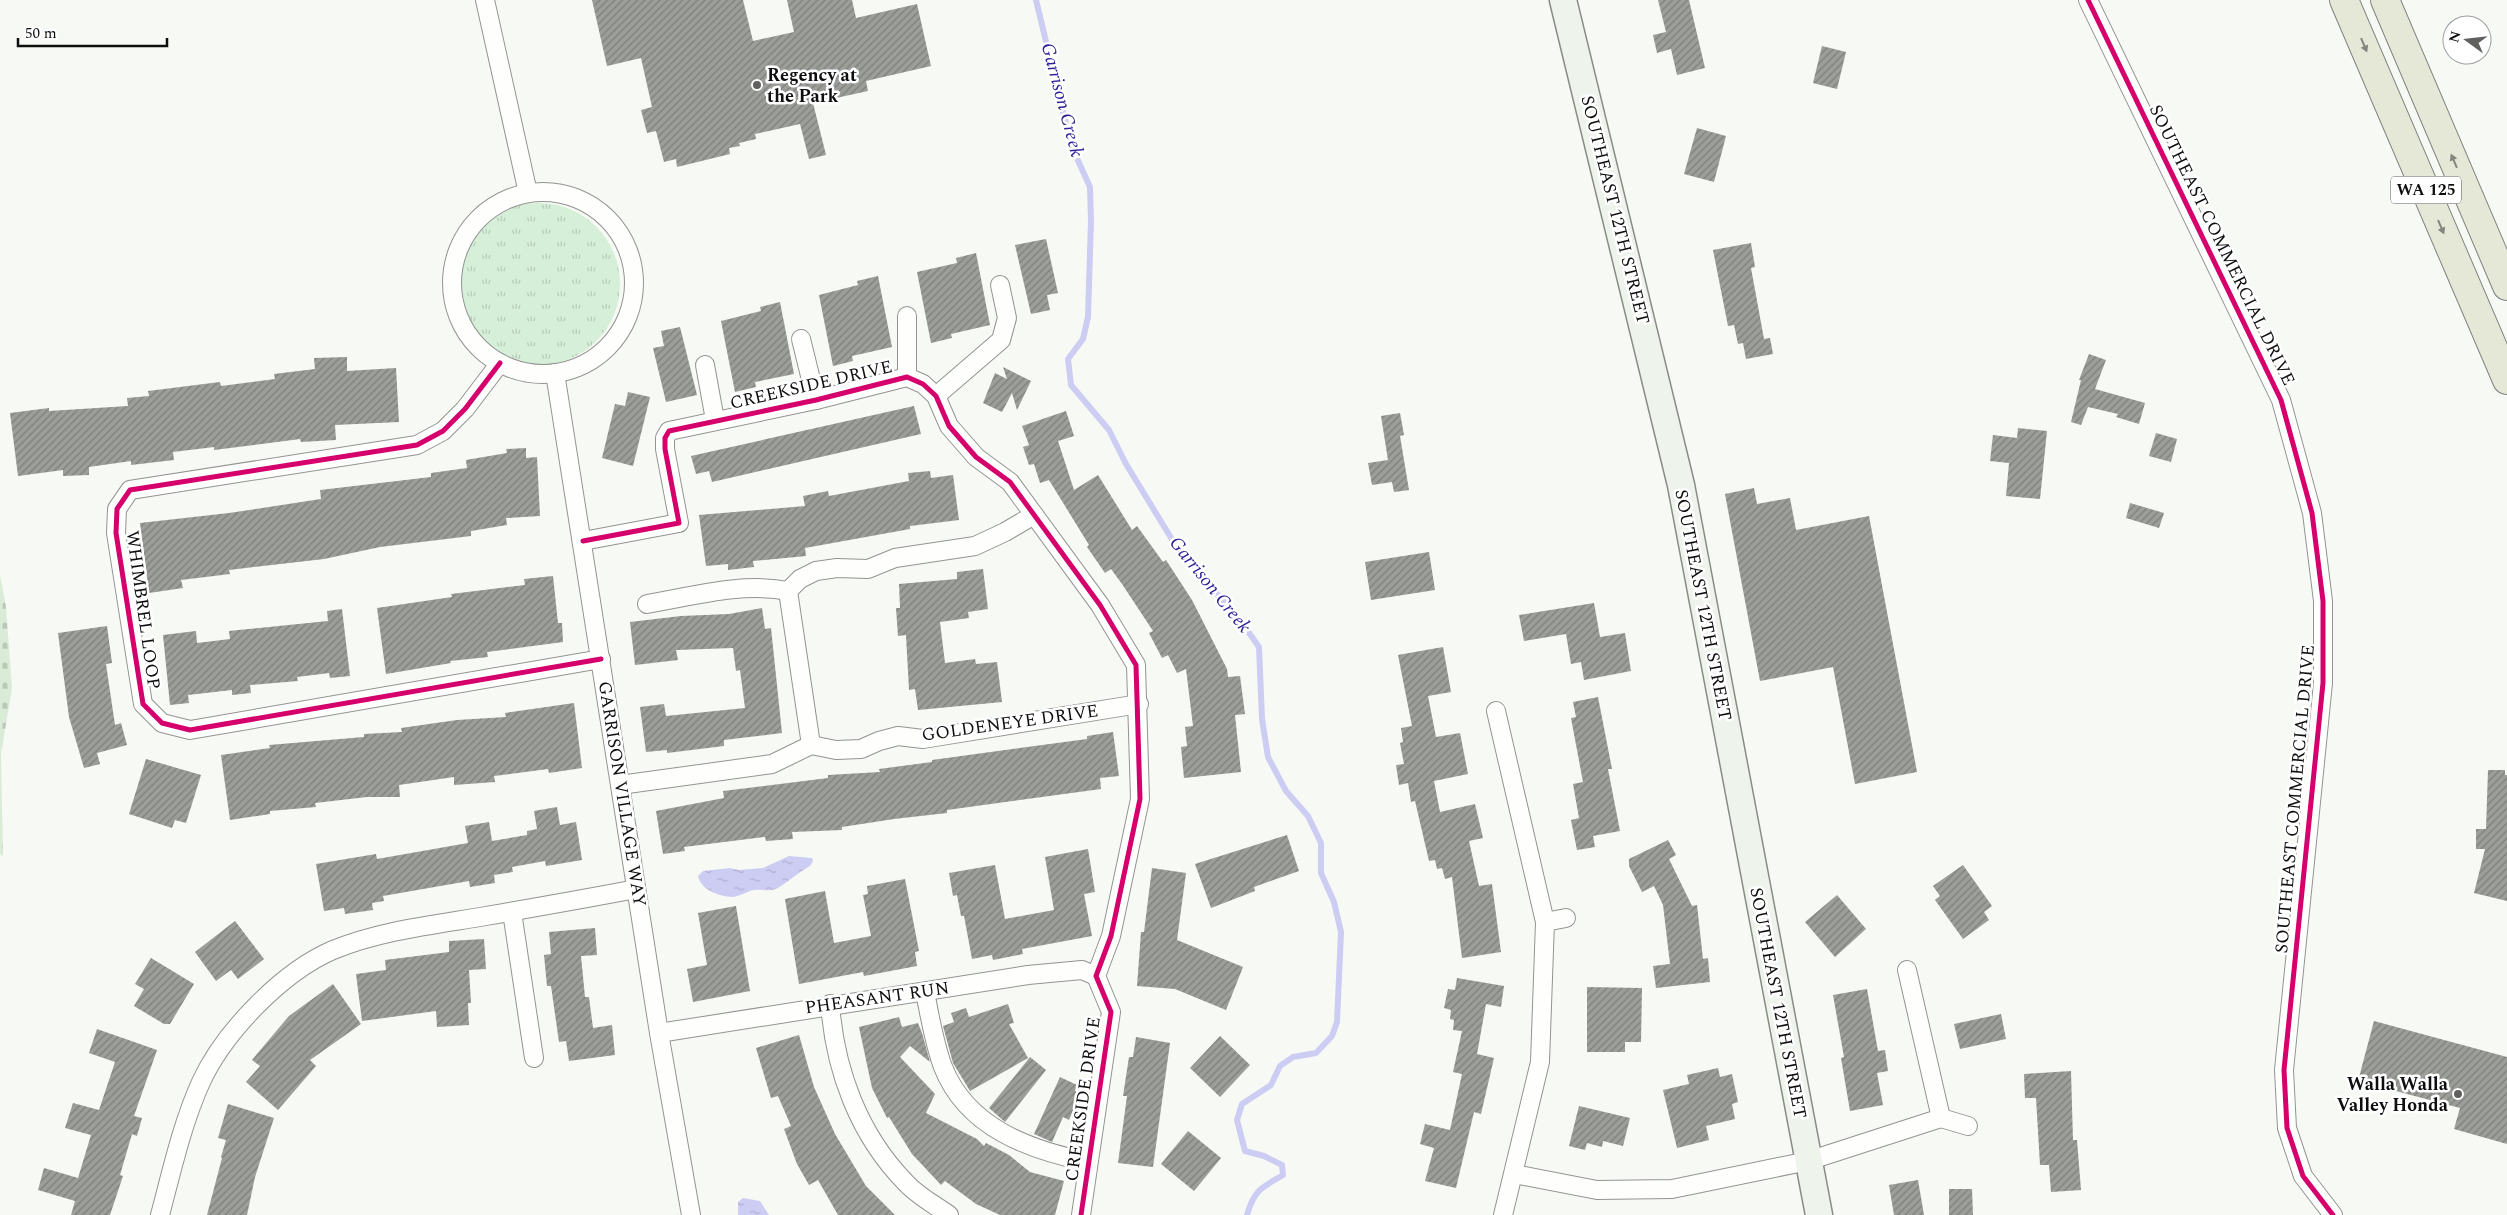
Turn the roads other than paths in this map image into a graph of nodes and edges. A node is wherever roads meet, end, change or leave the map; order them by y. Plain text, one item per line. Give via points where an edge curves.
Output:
1 (486, 0) edge
2 (1563, 0) edge
3 (2088, 0) edge
4 (2344, 0) edge
5 (2385, 0) edge
6 (528, 193) junction
7 (1000, 285) dead end
8 (2507, 286) edge
9 (907, 316) dead end
10 (801, 339) dead end
11 (500, 363) junction
12 (705, 365) dead end
13 (555, 373) junction
14 (907, 377) junction
15 (2507, 380) edge
16 (936, 396) junction
17 (816, 400) junction
18 (715, 420) junction
19 (1034, 515) junction
20 (583, 540) junction
21 (788, 591) junction
22 (647, 604) dead end
23 (601, 659) junction
24 (1139, 704) junction
25 (1496, 711) dead end
26 (811, 745) junction
27 (620, 785) junction
28 (636, 889) junction
29 (512, 912) junction
30 (1566, 918) dead end
31 (1545, 922) junction
32 (1907, 970) dead end
33 (1096, 976) junction
34 (925, 992) junction
35 (830, 1004) junction
36 (659, 1033) junction
37 (534, 1058) dead end
38 (1941, 1118) junction
39 (1968, 1126) dead end
40 (1808, 1161) junction
41 (1088, 1162) junction
42 (1514, 1174) junction
43 (160, 1215) edge
44 (691, 1215) edge
45 (949, 1215) edge
46 (1080, 1215) edge
47 (1503, 1215) edge
48 (1819, 1215) edge
49 (2333, 1215) edge

1 - 6 street
2 - 40 main road, SOUTHEAST 12TH STREET via 1681,485
3 - 49 street, SOUTHEAST COMMERCIAL DRIVE via 2281,400 2312,513 2322,601 2322,683 2284,1070 2287,1128 2303,1176
4 -> 15 highway, WA 125
8 -> 5 highway, WA 125
6 - 11 street via 510,197 489,209 468,230 457,252 452,281 455,308 463,327 474,344
6 - 13 street via 555,192 578,198 602,214 622,237 633,270 629,313 615,338 598,356 574,369
7 - 16 street via 1007,318 1001,340
9 - 14 street
10 - 17 street
11 - 13 street via 530,373
11 - 23 street, WHIMBREL LOOP via 443,432 416,445 130,490 118,509 116,533 143,704 162,723 190,730
12 - 18 street
13 - 20 street, GARRISON VILLAGE WAY
14 - 16 street, CREEKSIDE DRIVE via 923,384
14 - 17 street, CREEKSIDE DRIVE
16 - 19 street, CREEKSIDE DRIVE via 949,426 976,457 1010,482
17 - 18 street, CREEKSIDE DRIVE
18 - 20 street, CREEKSIDE DRIVE via 669,431 665,438 664,449 679,523
19 - 21 street via 975,546 895,558 868,569 816,571 800,579
19 - 24 street, CREEKSIDE DRIVE via 1100,605 1136,666
20 - 23 street, GARRISON VILLAGE WAY
21 - 22 street via 744,587
21 - 26 street
23 - 27 street, GARRISON VILLAGE WAY
24 - 26 street, GOLDENEYE DRIVE via 923,738 898,736 861,749 836,750
24 - 33 street, CREEKSIDE DRIVE via 1140,799 1111,936
25 - 31 street
26 - 27 street via 772,764
27 - 28 street, GARRISON VILLAGE WAY
28 - 29 street
28 - 36 street, GARRISON VILLAGE WAY
29 - 37 street
29 - 43 street via 400,930 348,945 300,970 270,994 243,1018 202,1080 187,1118
30 - 31 street
31 - 42 street via 1540,1062
32 - 38 street
33 - 34 street, PHEASANT RUN via 1082,970 1028,975
33 - 41 street, CREEKSIDE DRIVE via 1111,1012
34 - 35 street, PHEASANT RUN
34 - 41 street via 944,1068 972,1110 1008,1138 1037,1150
35 - 36 street, PHEASANT RUN
35 - 45 street via 837,1062 873,1144 907,1184
36 - 44 street, GARRISON VILLAGE WAY
38 - 39 street
38 - 40 street
40 - 42 street via 1672,1189 1597,1190
40 - 48 main road, SOUTHEAST 12TH STREET
41 - 46 street, CREEKSIDE DRIVE
42 - 47 street

